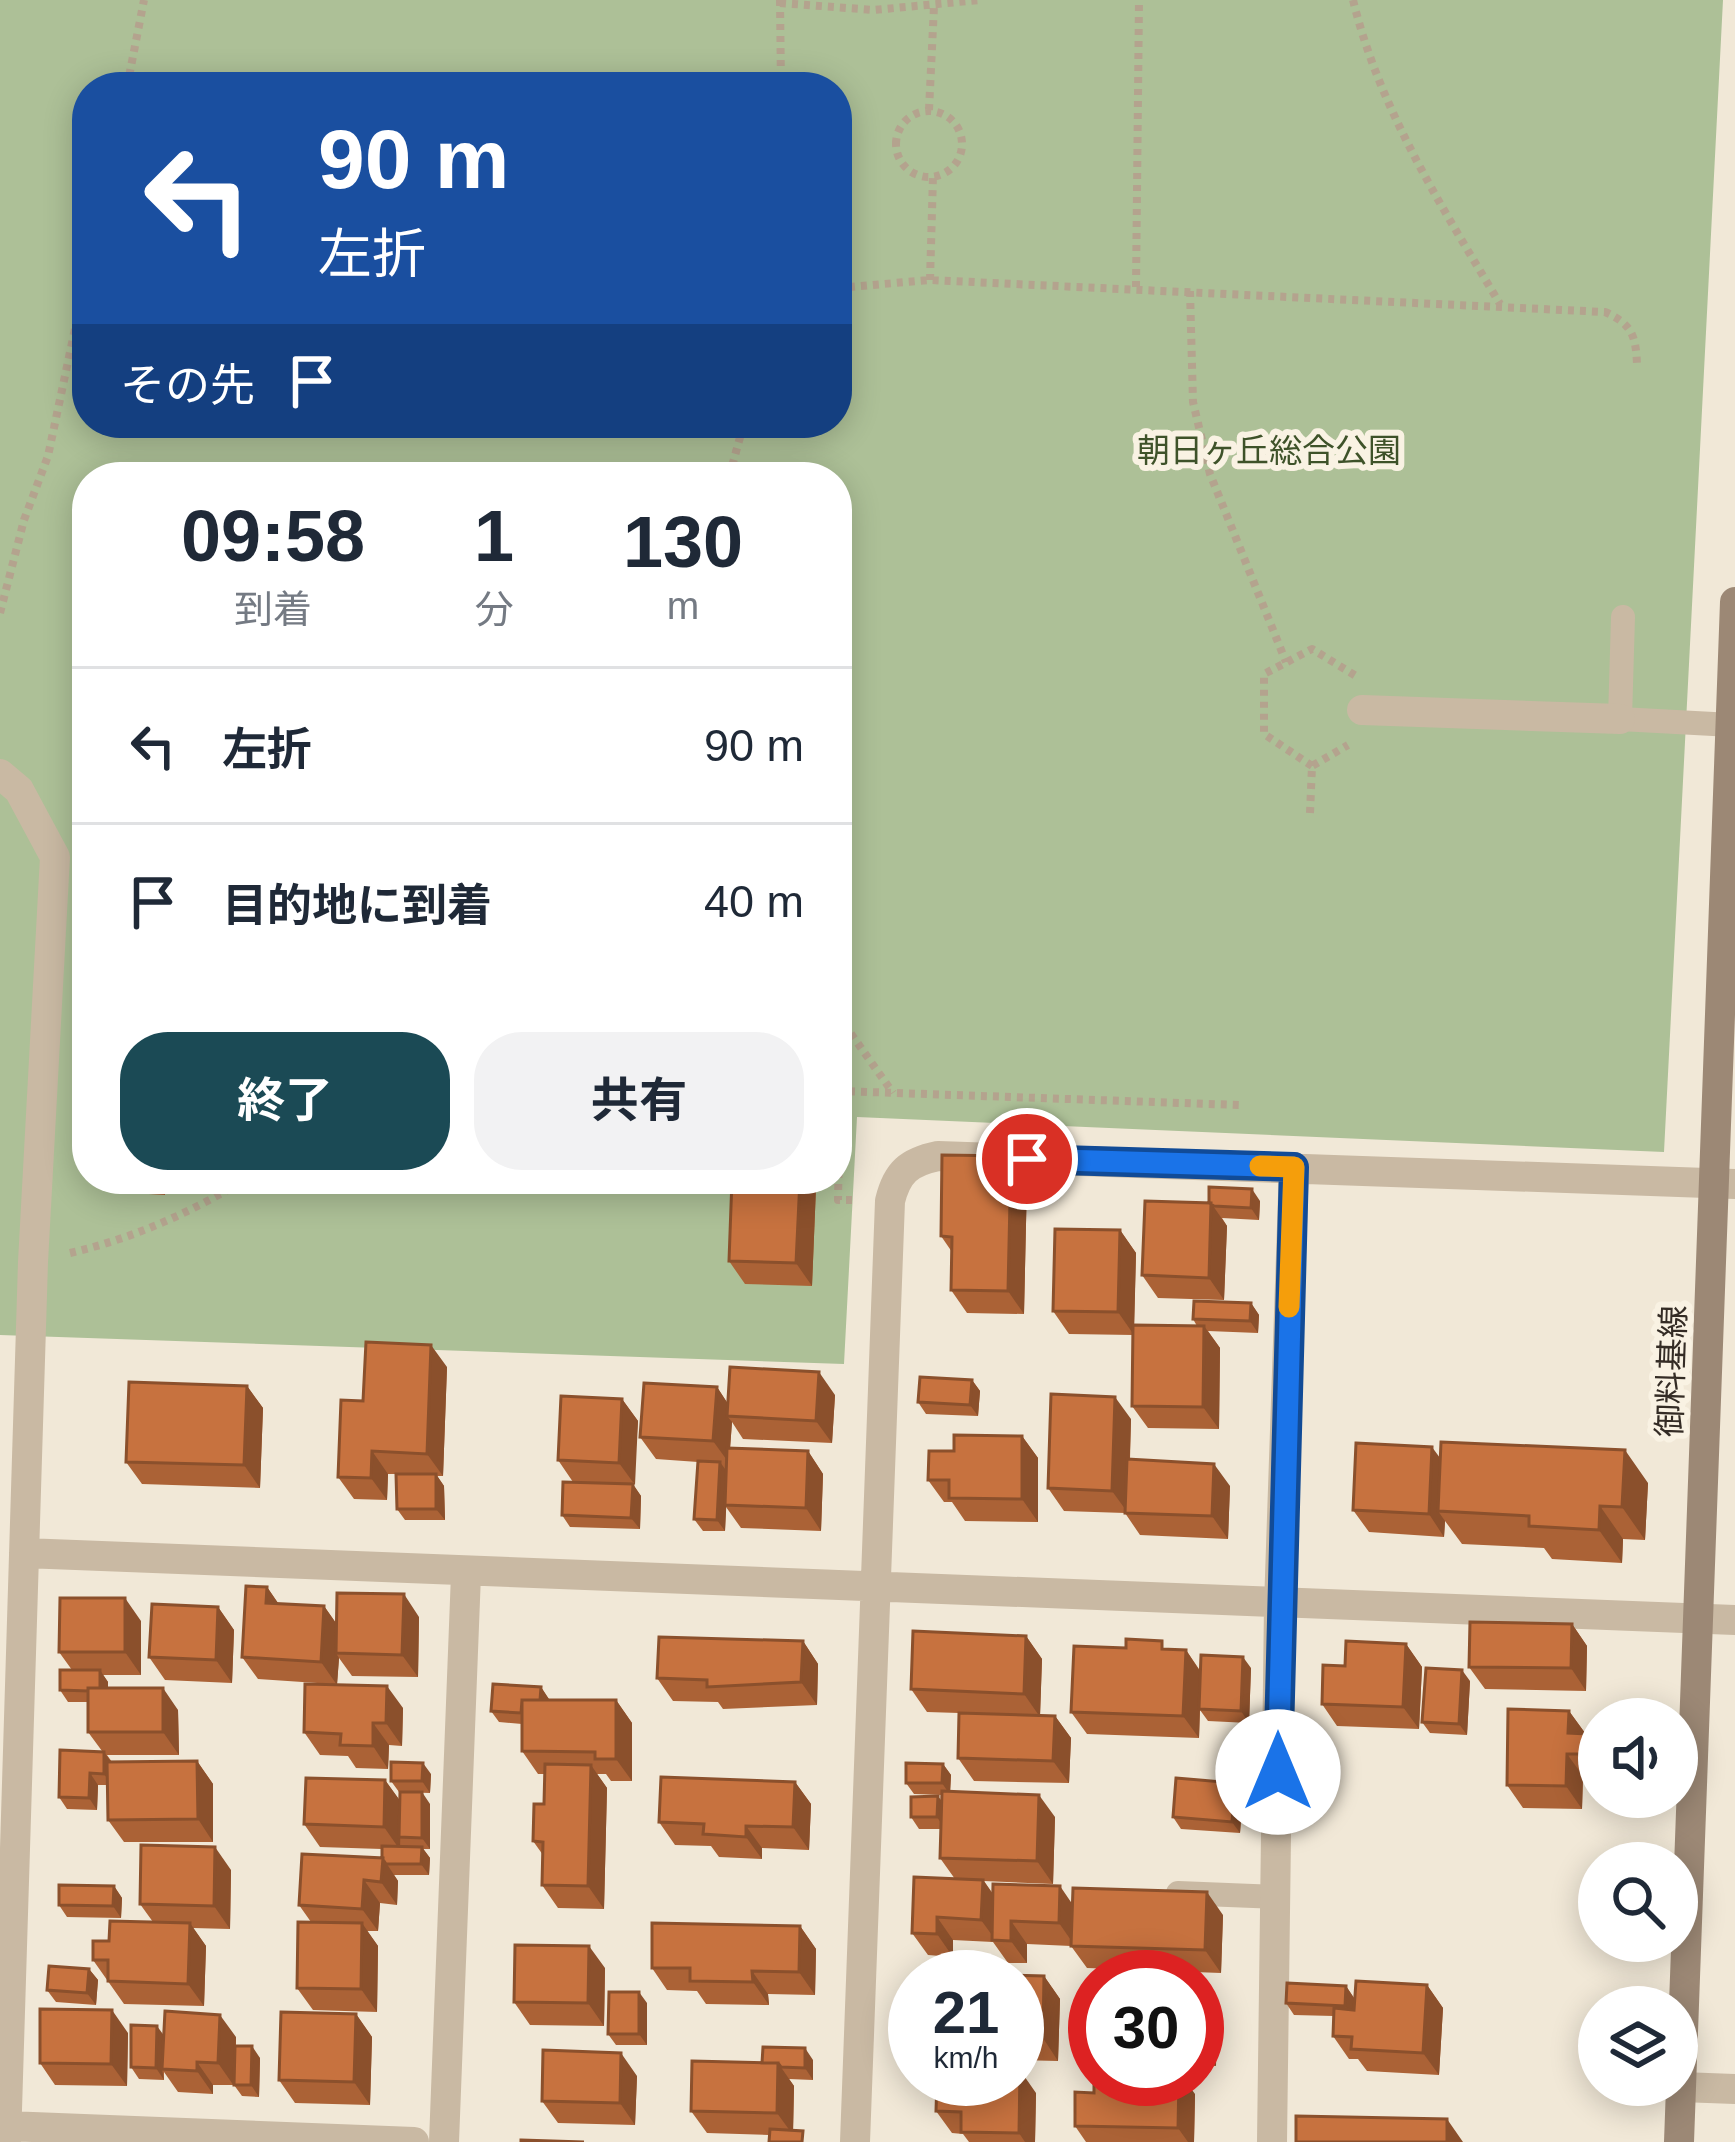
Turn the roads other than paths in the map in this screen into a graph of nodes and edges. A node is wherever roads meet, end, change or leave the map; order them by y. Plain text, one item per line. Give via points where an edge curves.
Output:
1 (1735, 602) edge
2 (1623, 617) dead end
3 (1734, 646) edge
4 (1362, 710) road end
5 (1620, 718) junction
6 (1733, 725) edge
7 (0, 774) edge
8 (1294, 1167) junction
9 (1724, 1184) edge
10 (24, 1553) junction
11 (466, 1574) junction
12 (876, 1589) junction
13 (1279, 1605) junction
14 (1698, 1618) junction
15 (1735, 1620) edge
16 (11, 1625) edge
17 (1161, 1892) edge
18 (1278, 1897) junction
19 (5, 1964) edge
20 (1685, 1986) edge
21 (1698, 2088) edge
22 (1735, 2089) edge
23 (1680, 2106) edge
24 (7, 2134) edge
25 (414, 2142) edge
26 (444, 2142) edge
27 (855, 2142) edge
28 (1273, 2142) edge
29 (1679, 2142) edge

1 - 3 street, 御料基線
2 - 5 lane
3 - 6 street, 御料基線
4 - 5 street
5 - 6 lane
6 - 9 street, 御料基線
7 - 10 street via 19,790 55,856
8 - 9 street
8 - 12 street via 938,1156 912,1162 890,1201
8 - 13 street
9 - 14 street, 御料基線
10 - 11 street
10 - 16 street
11 - 12 street
11 - 26 street
12 - 13 street
12 - 27 street
13 - 14 street
13 - 18 street
14 - 15 street
14 - 20 street, 御料基線
16 - 19 street
17 - 18 lane
18 - 28 street
19 - 24 street
21 - 22 street
23 - 29 street, 御料基線
24 - 25 street

